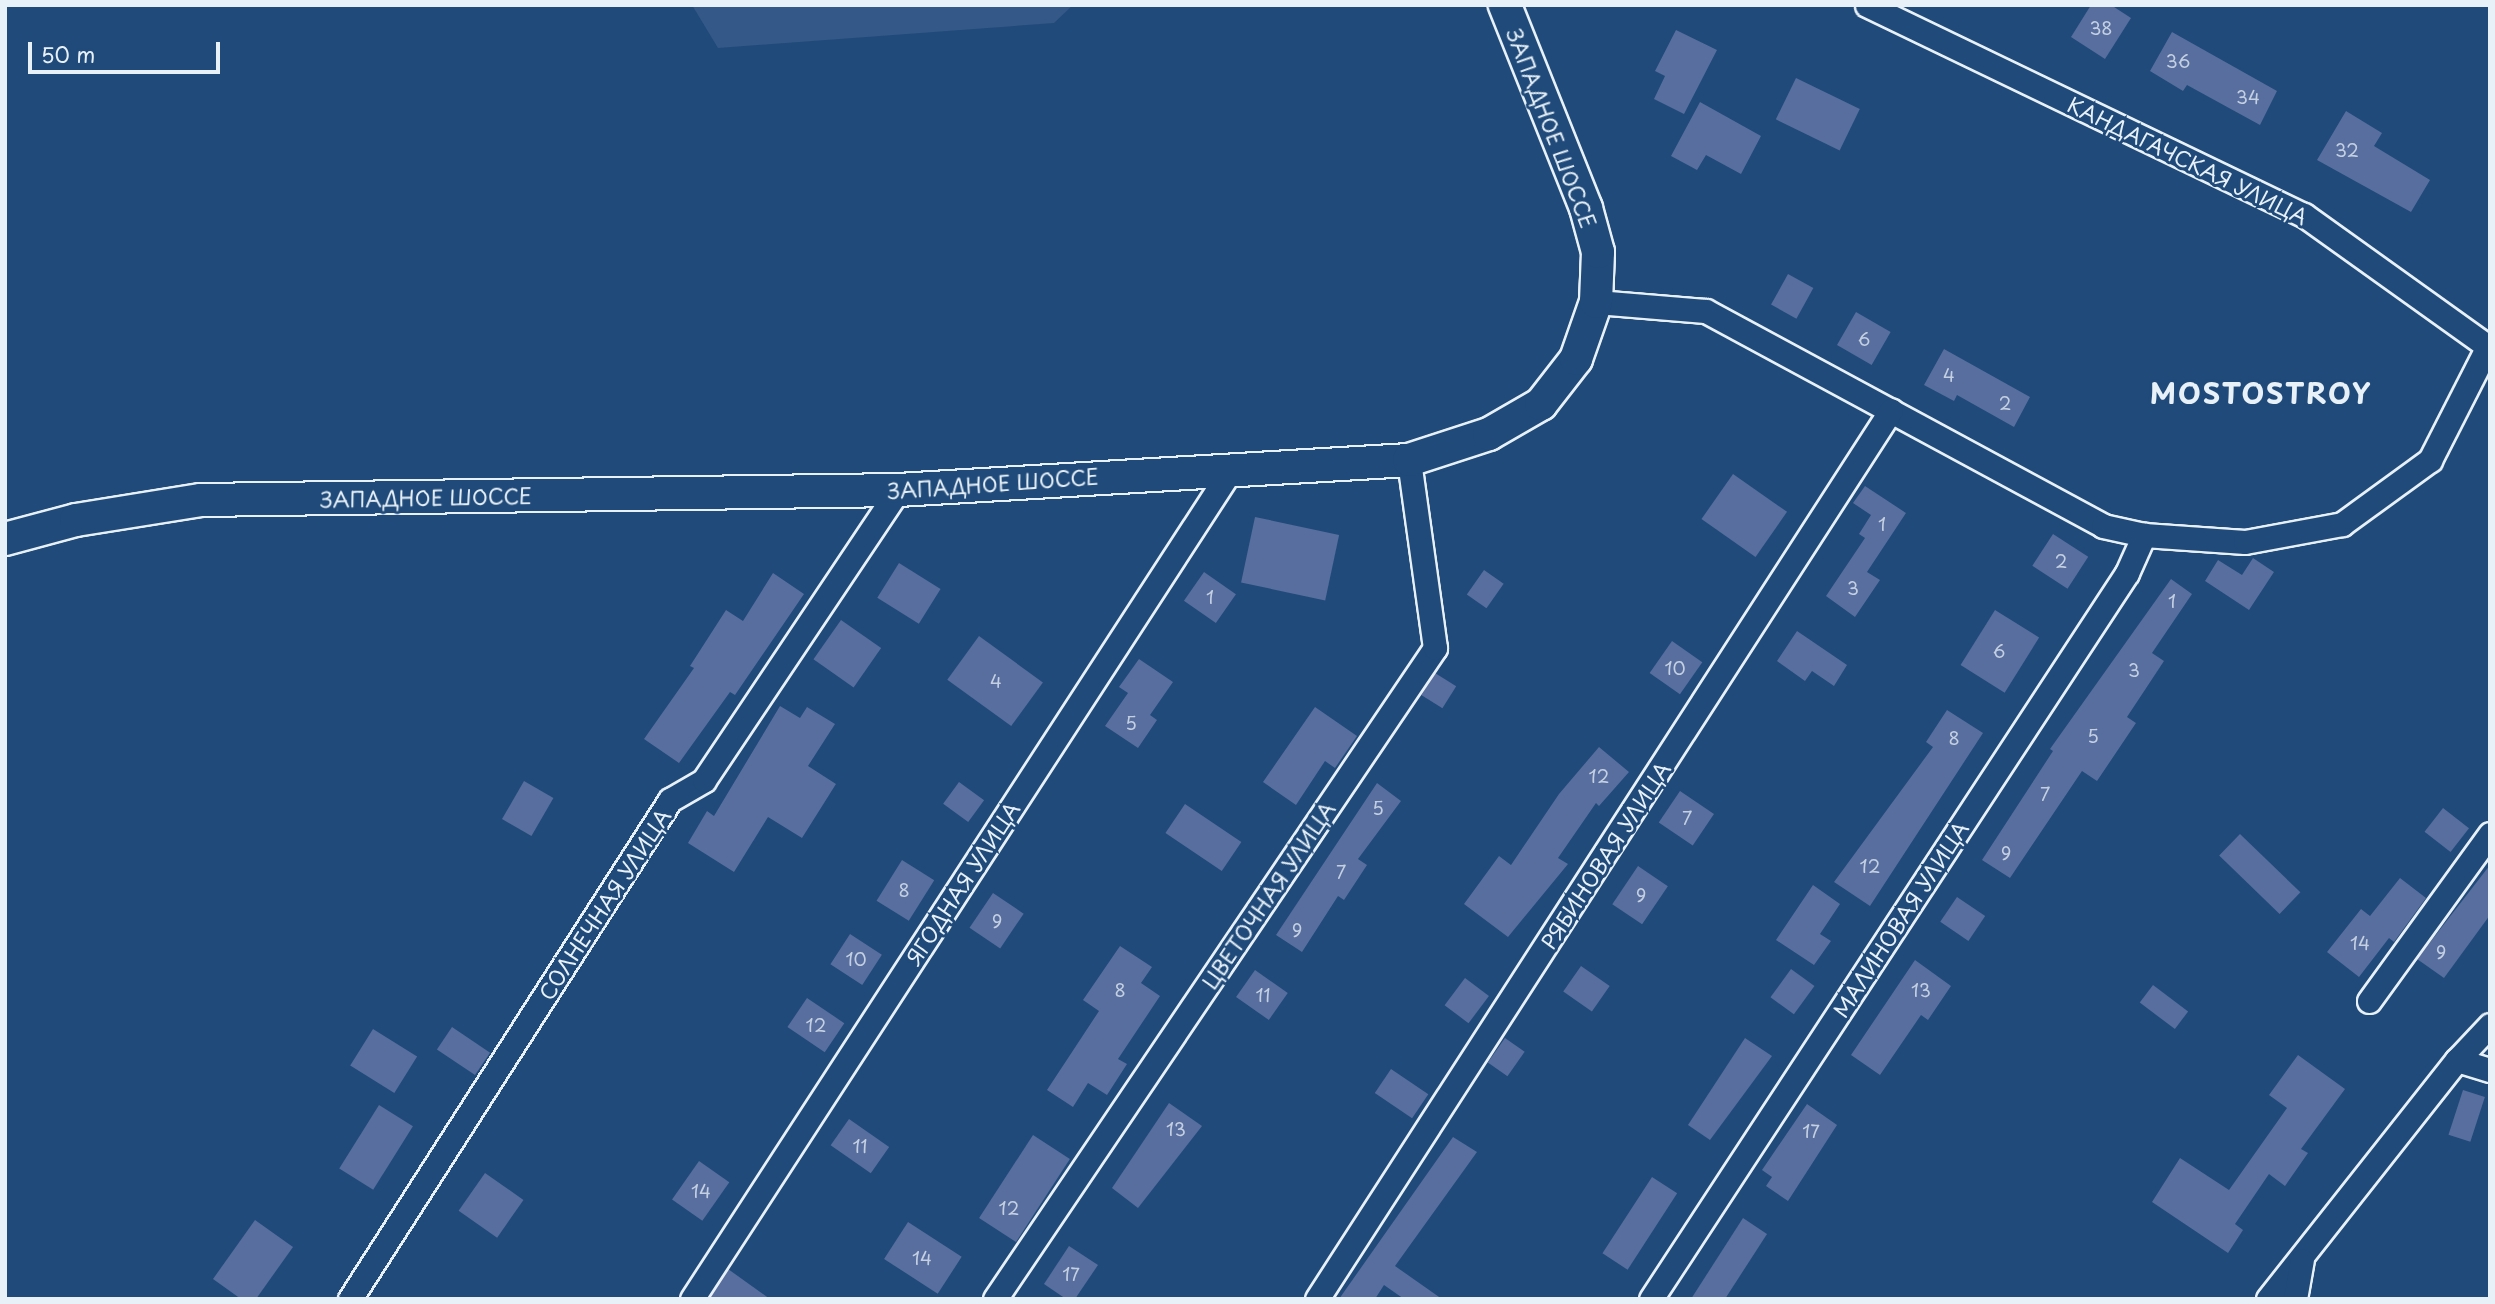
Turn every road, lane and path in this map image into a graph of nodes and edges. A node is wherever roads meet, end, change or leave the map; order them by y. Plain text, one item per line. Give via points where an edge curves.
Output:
1 (1505, 5) edge
2 (1867, 5) edge
3 (1596, 302) junction
4 (2489, 347) edge
5 (1891, 411) junction
6 (1409, 460) junction
7 (1232, 468) junction
8 (898, 490) junction
9 (2144, 535) junction
10 (5, 539) edge
11 (2490, 834) edge
12 (2369, 1001) dead end
13 (2490, 1025) edge
14 (2457, 1060) junction
15 (2490, 1070) edge
16 (2303, 1256) junction
17 (350, 1299) edge
18 (692, 1299) edge
19 (995, 1299) edge
20 (1318, 1299) edge
21 (1651, 1299) edge
22 (2268, 1299) edge
23 (2295, 1299) edge

1 - 3 main road, ЗАПАДНОЕ ШОССЕ via 1587,208 1598,252
2 - 4 street, КАНДАГАЧСКАЯ УЛИЦА via 2304,215
3 - 5 street via 1706,311
3 - 6 main road, ЗАПАДНОЕ ШОССЕ via 1576,359 1541,404 1489,434
4 - 9 street via 2430,460 2342,524 2245,542
5 - 9 street via 2103,526
5 - 20 street, РЯБИНОВАЯ УЛИЦА
6 - 7 main road, ЗАПАДНОЕ ШОССЕ
6 - 19 street, ЦВЕТОЧНАЯ УЛИЦА via 1435,648
7 - 8 main road, ЗАПАДНОЕ ШОССЕ
7 - 18 street, ЯГОДНАЯ УЛИЦА
8 - 10 main road, ЗАПАДНОЕ ШОССЕ via 201,500 76,520
8 - 17 street, СОЛНЕЧНАЯ УЛИЦА via 704,780 670,800
9 - 21 street, МАЛИНОВАЯ УЛИЦА via 2119,585
11 - 12 street
13 - 14 street
14 - 15 street
14 - 16 street
16 - 22 street
16 - 23 street

